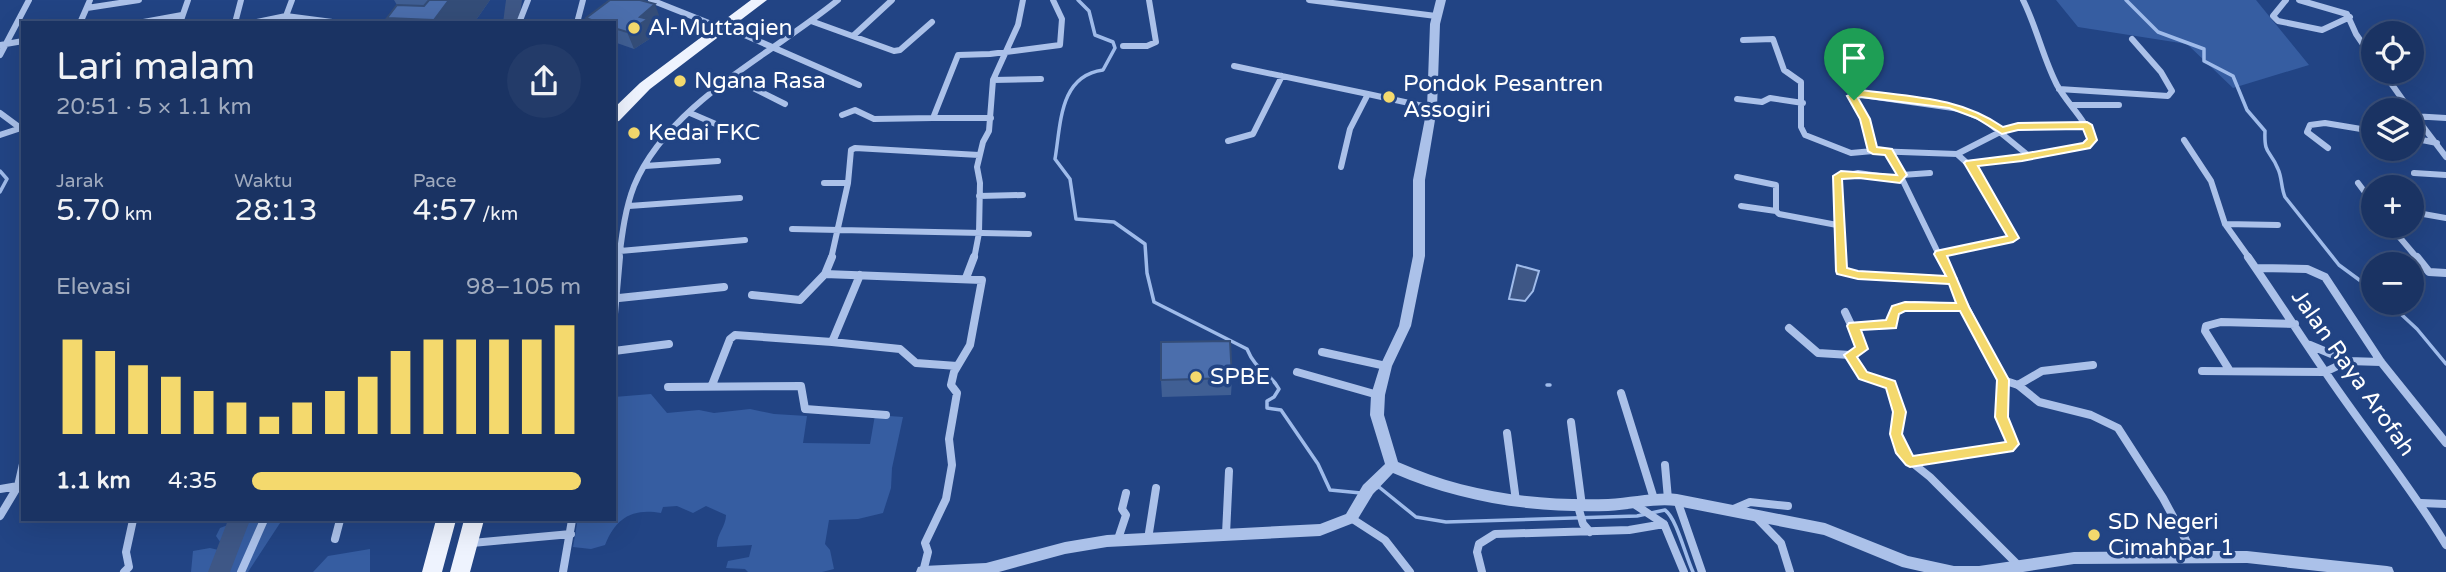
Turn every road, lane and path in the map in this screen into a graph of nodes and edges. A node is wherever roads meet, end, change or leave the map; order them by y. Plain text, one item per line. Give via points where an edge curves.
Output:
1 (29, 0) edge
2 (90, 0) edge
3 (139, 0) edge
4 (188, 0) edge
5 (241, 0) edge
6 (292, 0) edge
7 (528, 0) edge
8 (583, 0) edge
9 (741, 0) edge
10 (760, 0) edge
11 (838, 0) edge
12 (892, 0) edge
13 (1023, 0) edge
14 (1053, 0) edge
15 (1149, 0) edge
16 (1309, 0) edge
17 (1441, 0) edge
18 (2023, 0) edge
19 (2286, 0) edge
20 (2299, 0) edge
21 (2328, 0) edge
22 (656, 1) edge
23 (87, 8) junction
24 (2335, 9) junction
25 (183, 15) junction
26 (286, 16) junction
27 (1436, 16) junction
28 (2350, 17) junction
29 (292, 20) edge
30 (80, 21) edge
31 (149, 21) edge
32 (181, 21) edge
33 (236, 21) edge
34 (262, 21) edge
35 (520, 21) edge
36 (578, 21) edge
37 (811, 21) junction
38 (932, 22) dead end
39 (717, 25) junction
40 (853, 36) junction
41 (2132, 39) dead end
42 (1743, 40) dead end
43 (21, 41) edge
44 (2361, 41) edge
45 (3, 44) edge
46 (1123, 46) dead end
47 (774, 48) junction
48 (1007, 50) junction
49 (0, 55) edge
50 (1234, 66) dead end
51 (1282, 76) junction
52 (733, 78) junction
53 (1041, 79) dead end
54 (993, 80) junction
55 (859, 85) dead end
56 (2059, 89) junction
57 (1368, 94) junction
58 (616, 98) edge
59 (1737, 99) dead end
60 (1802, 103) junction
61 (785, 104) dead end
62 (2071, 105) junction
63 (2119, 105) dead end
64 (1432, 108) junction
65 (0, 113) edge
66 (690, 113) junction
67 (616, 115) edge
68 (842, 115) dead end
69 (2424, 115) edge
70 (933, 118) junction
71 (991, 118) junction
72 (2446, 118) edge
73 (2087, 125) junction
74 (2424, 127) edge
75 (21, 128) edge
76 (21, 129) edge
77 (2361, 129) edge
78 (2002, 131) junction
79 (0, 135) edge
80 (746, 137) dead end
81 (2184, 140) dead end
82 (1228, 141) dead end
83 (2424, 142) edge
84 (2441, 147) edge
85 (2328, 148) dead end
86 (1873, 151) junction
87 (1889, 152) junction
88 (1957, 154) junction
89 (979, 155) junction
90 (2029, 156) junction
91 (2446, 157) edge
92 (718, 161) dead end
93 (1970, 163) junction
94 (645, 166) junction
95 (1340, 167) dead end
96 (1930, 173) dead end
97 (2414, 173) dead end
98 (2446, 174) edge
99 (1737, 177) dead end
100 (1901, 177) junction
101 (824, 183) dead end
102 (848, 183) junction
103 (2358, 183) dead end
104 (2361, 187) edge
105 (1023, 195) dead end
106 (979, 196) junction
107 (740, 198) dead end
108 (629, 206) junction
109 (1741, 206) dead end
110 (1776, 211) junction
111 (2424, 214) edge
112 (2446, 218) edge
113 (2225, 224) junction
114 (1837, 225) junction
115 (2278, 225) dead end
116 (792, 229) dead end
117 (837, 230) junction
118 (979, 233) junction
119 (1029, 234) dead end
120 (2400, 238) edge
121 (745, 240) dead end
122 (620, 251) junction
123 (1940, 254) junction
124 (2257, 268) junction
125 (616, 270) edge
126 (2446, 273) edge
127 (825, 274) junction
128 (860, 275) junction
129 (966, 278) junction
130 (1954, 280) junction
131 (724, 287) dead end
132 (752, 295) dead end
133 (619, 298) junction
134 (1963, 307) junction
135 (616, 308) edge
136 (1845, 312) dead end
137 (2295, 324) junction
138 (1853, 326) junction
139 (1789, 328) dead end
140 (832, 342) junction
141 (669, 344) dead end
142 (2309, 344) junction
143 (616, 351) edge
144 (1322, 352) dead end
145 (1850, 355) junction
146 (2348, 361) junction
147 (2381, 362) junction
148 (2093, 365) dead end
149 (957, 366) junction
150 (1386, 366) junction
151 (2202, 371) dead end
152 (2230, 371) junction
153 (1297, 372) dead end
154 (2325, 372) junction
155 (2003, 380) junction
156 (712, 384) junction
157 (2018, 385) junction
158 (668, 387) dead end
159 (1621, 393) dead end
160 (1378, 395) junction
161 (886, 415) dead end
162 (1571, 422) dead end
163 (1507, 433) dead end
164 (2446, 443) edge
165 (1910, 461) junction
166 (1665, 465) dead end
167 (1392, 466) junction
168 (1229, 471) dead end
169 (21, 473) edge
170 (18, 486) junction
171 (1156, 488) dead end
172 (0, 489) edge
173 (1126, 493) dead end
174 (1666, 499) junction
175 (1517, 501) junction
176 (2421, 503) junction
177 (2446, 504) edge
178 (1638, 506) junction
179 (1788, 506) dead end
180 (1356, 508) junction
181 (1729, 512) junction
182 (1581, 513) junction
183 (1754, 515) junction
184 (0, 516) edge
185 (133, 521) edge
186 (264, 521) edge
187 (340, 521) edge
188 (446, 521) edge
189 (474, 521) edge
190 (572, 521) edge
191 (1664, 524) junction
192 (1590, 532) junction
193 (571, 534) junction
194 (1226, 534) junction
195 (335, 538) dead end
196 (1148, 540) junction
197 (1117, 543) junction
198 (467, 544) junction
199 (2446, 545) edge
200 (1874, 551) joint
201 (2195, 557) junction
202 (2026, 567) edge
203 (2304, 568) edge
204 (124, 572) edge
205 (241, 572) edge
206 (432, 572) edge
207 (460, 572) edge
208 (563, 572) edge
209 (923, 572) edge
210 (1409, 572) edge
211 (1482, 572) edge
212 (1684, 572) edge
213 (1702, 572) edge
214 (1790, 572) edge
215 (2387, 572) edge

1 - 45 street
2 - 23 street
3 - 23 street
4 - 25 street
5 - 33 street
6 - 26 street
7 - 35 street
8 - 36 street
9 - 39 main road
10 - 39 main road
11 - 37 street
12 - 40 street
13 - 48 street
14 - 48 street via 1062,19 1060,45
15 - 46 street via 1156,43
16 - 27 street
17 - 27 street
18 - 56 street
19 - 28 street via 2273,16 2278,21 2322,30
20 - 24 street
21 - 24 street
22 - 39 street
23 - 30 street
24 - 28 street
25 - 31 street
25 - 32 street
26 - 29 street
26 - 34 street
27 - 64 street
28 - 44 street
37 - 40 street
37 - 47 street
38 - 40 street via 900,50
39 - 47 street
39 - 58 main road
39 - 67 main road
41 - 56 street via 2161,72 2172,91 2168,96
42 - 60 street via 1773,39 1784,70 1801,82
43 - 45 street
45 - 49 street
47 - 52 street
47 - 55 street
48 - 54 street
48 - 70 street via 958,55
50 - 51 street
51 - 57 street
51 - 82 street via 1253,134
52 - 61 street
52 - 66 street
53 - 54 street
54 - 71 street
56 - 62 street
57 - 64 street
57 - 95 street via 1352,122
59 - 60 street
60 - 86 street via 1805,135 1857,154
62 - 63 street
62 - 73 street
64 - 150 street via 1419,180 1419,257 1405,326
65 - 75 street
66 - 80 street
66 - 94 street
68 - 70 street via 855,110 874,119
69 - 72 street
70 - 71 street
71 - 89 street
73 - 78 street
73 - 90 street via 2092,140 2086,146
74 - 84 street
76 - 79 street
77 - 85 street via 2310,125 2307,132
78 - 86 street via 1979,115 1950,104 1855,94
78 - 88 street
78 - 90 street
81 - 113 street, Jalan Raya Arofah via 2211,181
83 - 84 street
84 - 91 street
86 - 87 street
87 - 88 street
87 - 100 street
88 - 93 street
89 - 102 street via 858,148 851,150
89 - 106 street
90 - 93 street
92 - 94 street
93 - 123 street via 2013,238
94 - 108 street
96 - 100 street
97 - 98 street
99 - 110 street via 1776,185
100 - 114 street via 1841,174 1836,178
100 - 123 street via 1911,205
101 - 102 street
102 - 117 street
103 - 104 street
105 - 106 street
106 - 118 street
107 - 108 street
108 - 122 street
109 - 110 street
110 - 114 street
111 - 112 street
113 - 115 street
113 - 124 street, Jalan Raya Arofah
114 - 130 street via 1841,271
116 - 117 street
117 - 118 street
117 - 127 street via 835,255
118 - 119 street
118 - 129 street
120 - 126 street via 2428,272
121 - 122 street
122 - 125 street
123 - 130 street
124 - 137 street, Jalan Raya Arofah
124 - 147 street via 2318,272
125 - 133 street
127 - 128 street
127 - 132 street via 800,300
128 - 129 street
128 - 140 street
129 - 149 street via 982,282 972,338
130 - 134 street
131 - 133 street
133 - 135 street
134 - 138 street via 1905,306 1893,313 1892,325
134 - 155 street
136 - 138 street
137 - 142 street, Jalan Raya Arofah
137 - 152 street via 2221,322 2206,326
138 - 145 street via 1862,349
139 - 145 street via 1818,353
140 - 149 street via 900,349 916,363
140 - 156 street via 735,335
141 - 143 street
142 - 146 street
142 - 154 street, Jalan Raya Arofah
144 - 150 street
145 - 165 street via 1863,376 1891,384 1899,412 1896,434
146 - 147 street
146 - 154 street
147 - 164 street
148 - 157 street via 2045,371 2024,377
149 - 209 street via 951,385 957,393 949,439 952,465 941,511 925,543 928,552
150 - 160 street
151 - 152 street
152 - 154 street
153 - 160 street
154 - 176 street, Jalan Raya Arofah
155 - 157 street
155 - 165 street via 2001,417 2013,444
156 - 158 street
156 - 161 street via 801,386 805,410
157 - 201 street via 2039,402 2091,415 2118,428 2164,498
159 - 174 street
160 - 167 street via 1377,415
162 - 182 street
163 - 175 street
165 - 202 street
166 - 174 street
167 - 175 street via 1446,489
167 - 180 street
168 - 194 street
169 - 170 street
170 - 172 street
170 - 184 street
171 - 196 street
173 - 197 street via 1122,509 1126,515
174 - 178 street
174 - 181 street
174 - 213 street
175 - 182 street
176 - 177 street
176 - 199 street, Jalan Raya Arofah
178 - 182 street
178 - 191 street
179 - 181 street via 1749,501
180 - 194 street via 1320,530
180 - 210 street via 1402,558
181 - 183 street
182 - 192 street
183 - 200 street via 1825,529
183 - 214 street via 1782,543
185 - 204 street
186 - 205 street
187 - 195 street
188 - 206 main road
189 - 198 main road
190 - 193 street
191 - 192 street
191 - 212 street
192 - 211 street via 1488,536 1477,552
193 - 198 street
193 - 208 street
194 - 196 street
196 - 197 street
197 - 209 street via 1082,545 986,569
198 - 207 main road
200 - 202 street via 1954,572
201 - 202 street via 2074,558
201 - 203 street via 2247,557
203 - 215 street

